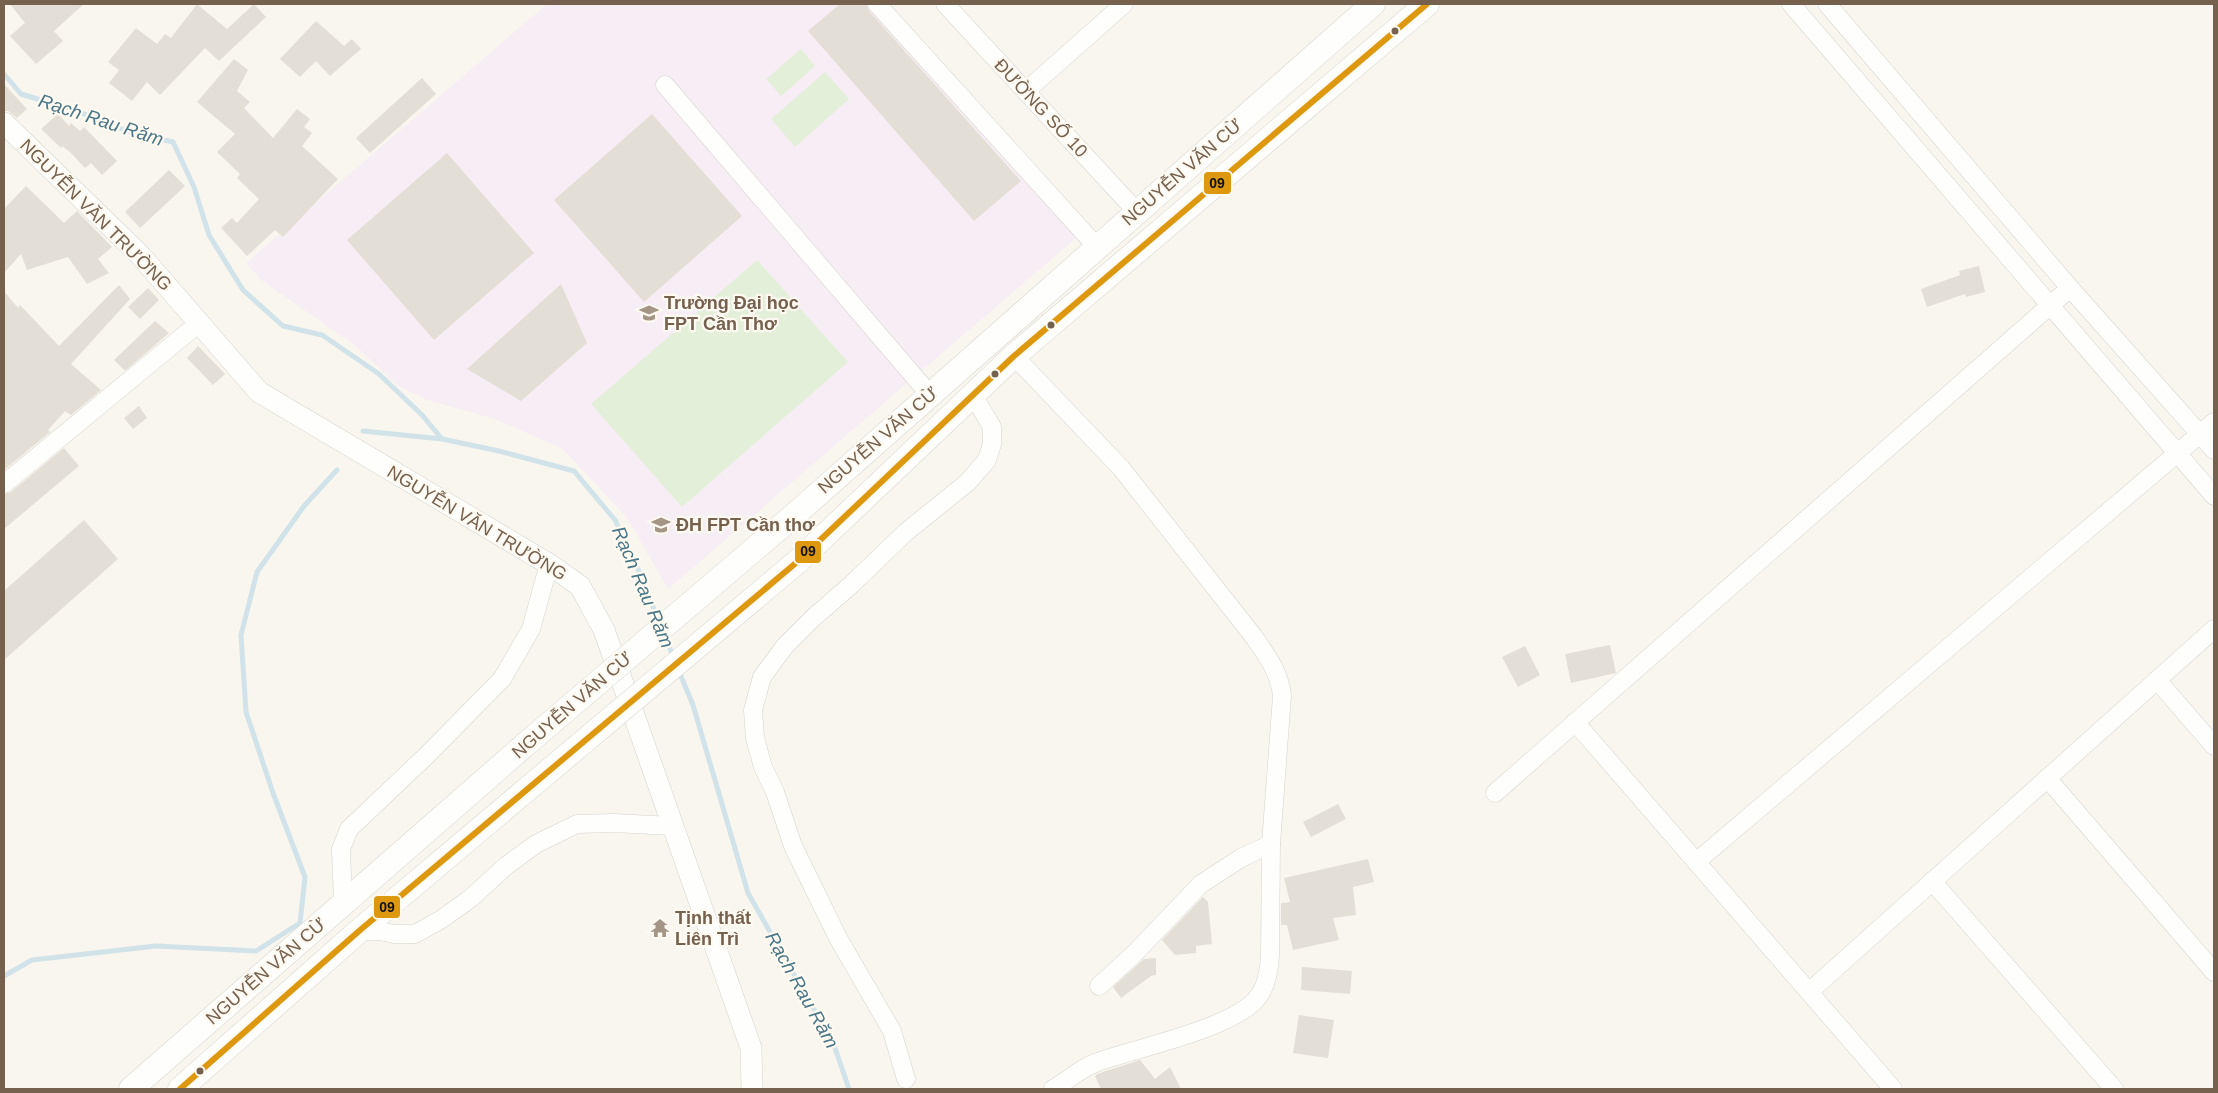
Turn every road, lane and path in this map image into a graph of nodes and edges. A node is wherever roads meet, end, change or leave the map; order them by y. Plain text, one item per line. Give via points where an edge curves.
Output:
1 (877, 4) edge
2 (945, 4) edge
3 (1124, 4) edge
4 (1373, 4) edge
5 (1427, 4) edge
6 (1790, 4) edge
7 (1827, 4) edge
8 (665, 85) dead end
9 (1026, 91) junction
10 (4, 123) edge
11 (1137, 212) junction
12 (1157, 234) junction
13 (1097, 247) junction
14 (2070, 288) junction
15 (2051, 304) junction
16 (199, 323) junction
17 (1014, 356) junction
18 (930, 394) junction
19 (973, 395) junction
20 (2208, 428) edge
21 (2214, 450) edge
22 (2178, 454) junction
23 (4, 484) edge
24 (2214, 496) edge
25 (549, 564) junction
26 (2214, 629) edge
27 (2157, 680) junction
28 (1575, 722) junction
29 (2214, 746) edge
30 (2048, 778) junction
31 (1496, 793) dead end
32 (673, 826) junction
33 (1271, 844) junction
34 (1696, 862) junction
35 (1932, 881) junction
36 (343, 904) junction
37 (359, 931) junction
38 (2214, 972) edge
39 (1099, 986) dead end
40 (1809, 992) junction
41 (906, 1079) dead end
42 (131, 1089) edge
43 (180, 1089) edge
44 (752, 1089) edge
45 (1053, 1089) edge
46 (1894, 1089) edge
47 (2114, 1089) edge

1 - 13 street
2 - 9 street, ĐƯỜNG SỐ 10
3 - 9 street
4 - 11 main road, NGUYỄN VĂN CỪ
5 - 12 main road, NGUYỄN VĂN CỪ
6 - 15 street
7 - 14 street
8 - 18 street
9 - 11 street, ĐƯỜNG SỐ 10
10 - 16 street, NGUYỄN VĂN TRƯỜNG via 141,256
11 - 12 main road
11 - 13 main road, NGUYỄN VĂN CỪ
12 - 17 main road, NGUYỄN VĂN CỪ
13 - 18 main road, NGUYỄN VĂN CỪ
14 - 15 street
14 - 20 street
15 - 22 street
15 - 28 street
16 - 23 street
16 - 25 street, NGUYỄN VĂN TRƯỜNG via 259,392
17 - 19 main road, NGUYỄN VĂN CỪ
17 - 33 street via 1121,468 1270,660 1281,685 1282,696
18 - 36 main road, NGUYỄN VĂN CỪ, bridge
19 - 37 main road, NGUYỄN VĂN CỪ, bridge via 797,562
19 - 41 street via 992,427 988,460 968,482 906,532 785,646 762,677 753,710 755,738 763,767 793,846 838,938 892,1031
20 - 21 street
20 - 22 street
22 - 24 street
22 - 34 street
25 - 32 street, NGUYỄN VĂN TRƯỜNG via 580,586 604,630
25 - 36 street via 531,629 502,679 349,829 341,849
26 - 27 street
27 - 29 street
27 - 30 street
28 - 31 street
28 - 34 street
30 - 35 street
30 - 38 street
32 - 37 street via 577,824 536,844 471,898 415,934
32 - 44 street, NGUYỄN VĂN TRƯỜNG via 751,1048
33 - 39 street via 1241,858 1202,884
33 - 45 street via 1268,974 1258,997 1219,1024 1093,1064
34 - 40 street
35 - 40 street
35 - 47 street
36 - 42 main road, NGUYỄN VĂN CỪ
37 - 43 main road, NGUYỄN VĂN CỪ
40 - 46 street

